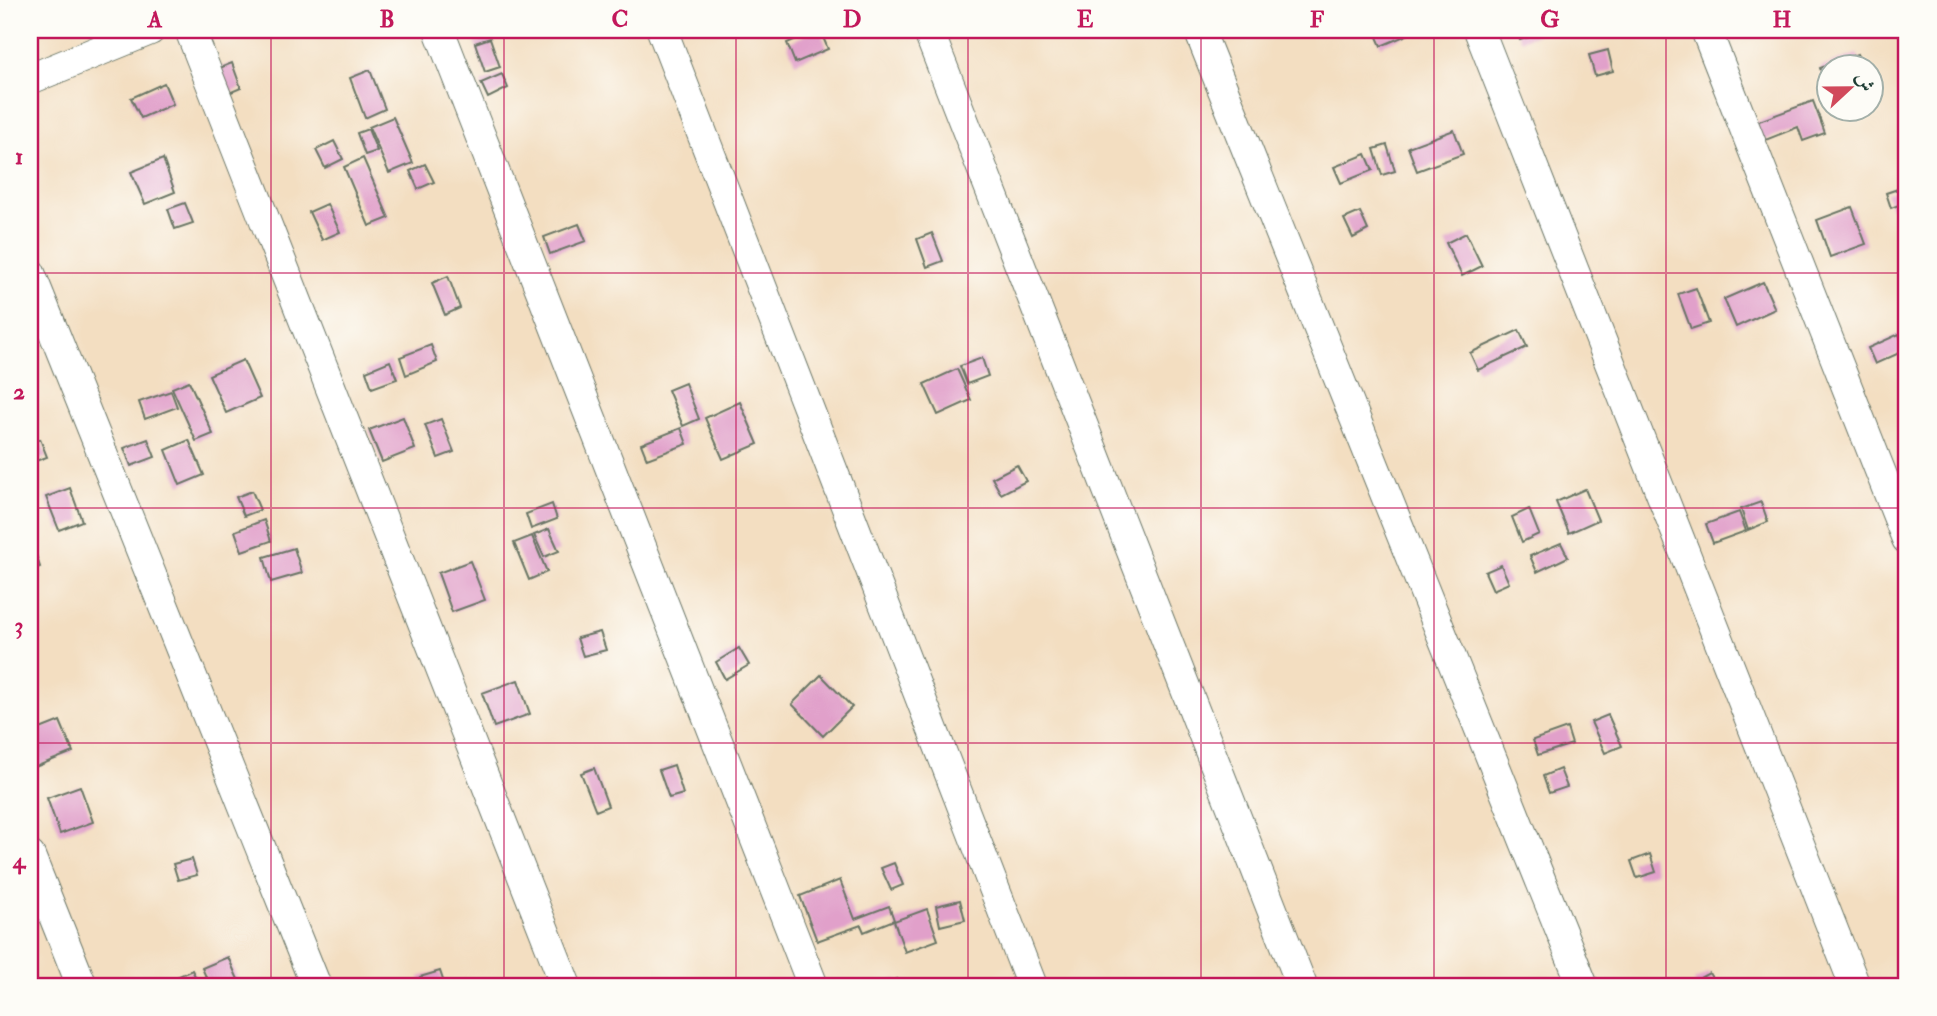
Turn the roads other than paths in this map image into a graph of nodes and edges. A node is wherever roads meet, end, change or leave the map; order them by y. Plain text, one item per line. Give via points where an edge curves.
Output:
1 (150, 30) edge
2 (190, 30) edge
3 (439, 30) edge
4 (662, 30) edge
5 (928, 30) edge
6 (1199, 30) edge
7 (1479, 30) edge
8 (1706, 30) edge
9 (30, 79) edge
10 (30, 273) edge
11 (1907, 539) edge
12 (30, 856) edge
13 (82, 986) edge
14 (316, 986) edge
15 (566, 986) edge
16 (813, 986) edge
17 (1032, 986) edge
18 (1302, 986) edge
19 (1583, 986) edge
20 (1855, 986) edge

1 - 9 street
2 - 15 street
3 - 16 street
4 - 17 street
5 - 18 street
6 - 19 street
7 - 20 street
8 - 11 street
10 - 14 street
12 - 13 street

